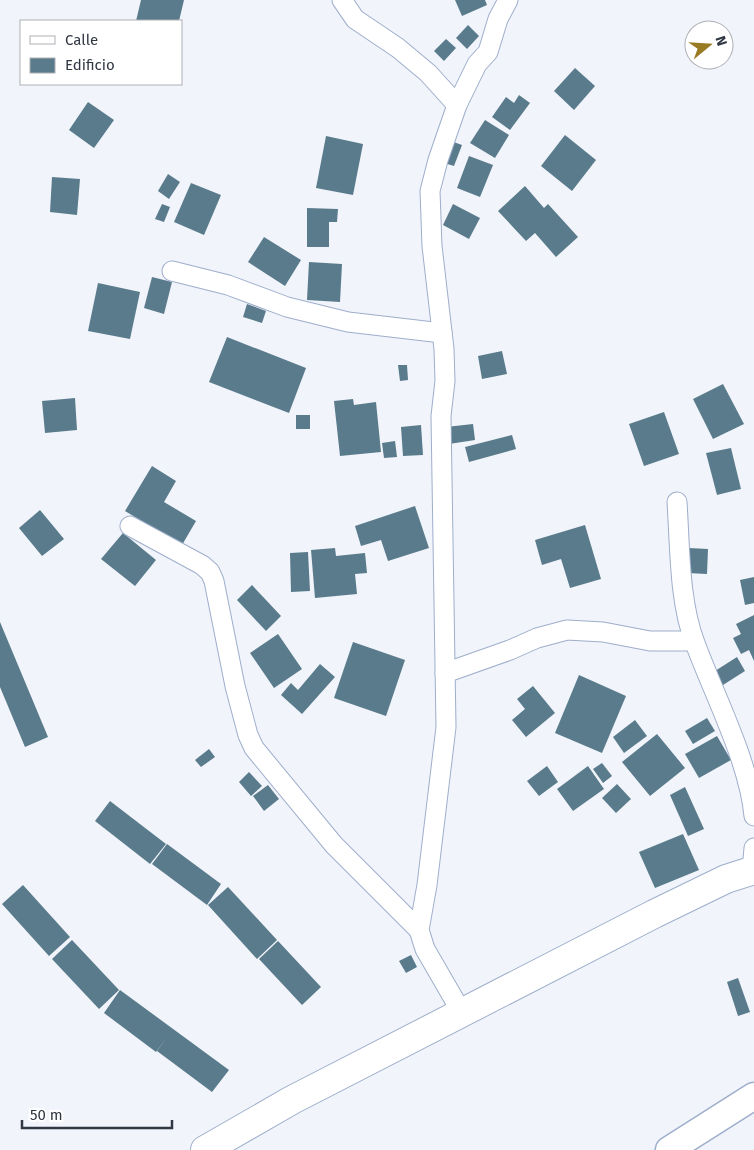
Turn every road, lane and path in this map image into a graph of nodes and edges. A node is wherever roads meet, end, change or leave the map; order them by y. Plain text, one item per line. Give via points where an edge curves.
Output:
1 (342, 0) edge
2 (508, 0) edge
3 (457, 105) junction
4 (172, 271) dead end
5 (442, 333) junction
6 (677, 502) dead end
7 (130, 526) dead end
8 (694, 641) junction
9 (445, 673) junction
10 (754, 816) edge
11 (753, 863) edge
12 (419, 930) junction
13 (462, 1013) junction
14 (754, 1096) edge
15 (205, 1150) edge
16 (669, 1150) edge

1 - 3 street via 355,19 428,73
2 - 3 street via 498,19 488,52 477,64
3 - 5 street via 430,191 432,246
4 - 5 street via 228,285 287,307 348,322
5 - 9 street via 445,381 441,416 446,568
6 - 8 street via 686,602
7 - 12 street via 210,572 218,593 244,721 254,748 334,845
8 - 9 street via 650,642 603,632 567,630
8 - 10 street via 747,781
9 - 12 street via 446,727
11 - 13 main road
12 - 13 street via 425,949
13 - 15 main road via 292,1100
14 - 16 main road

